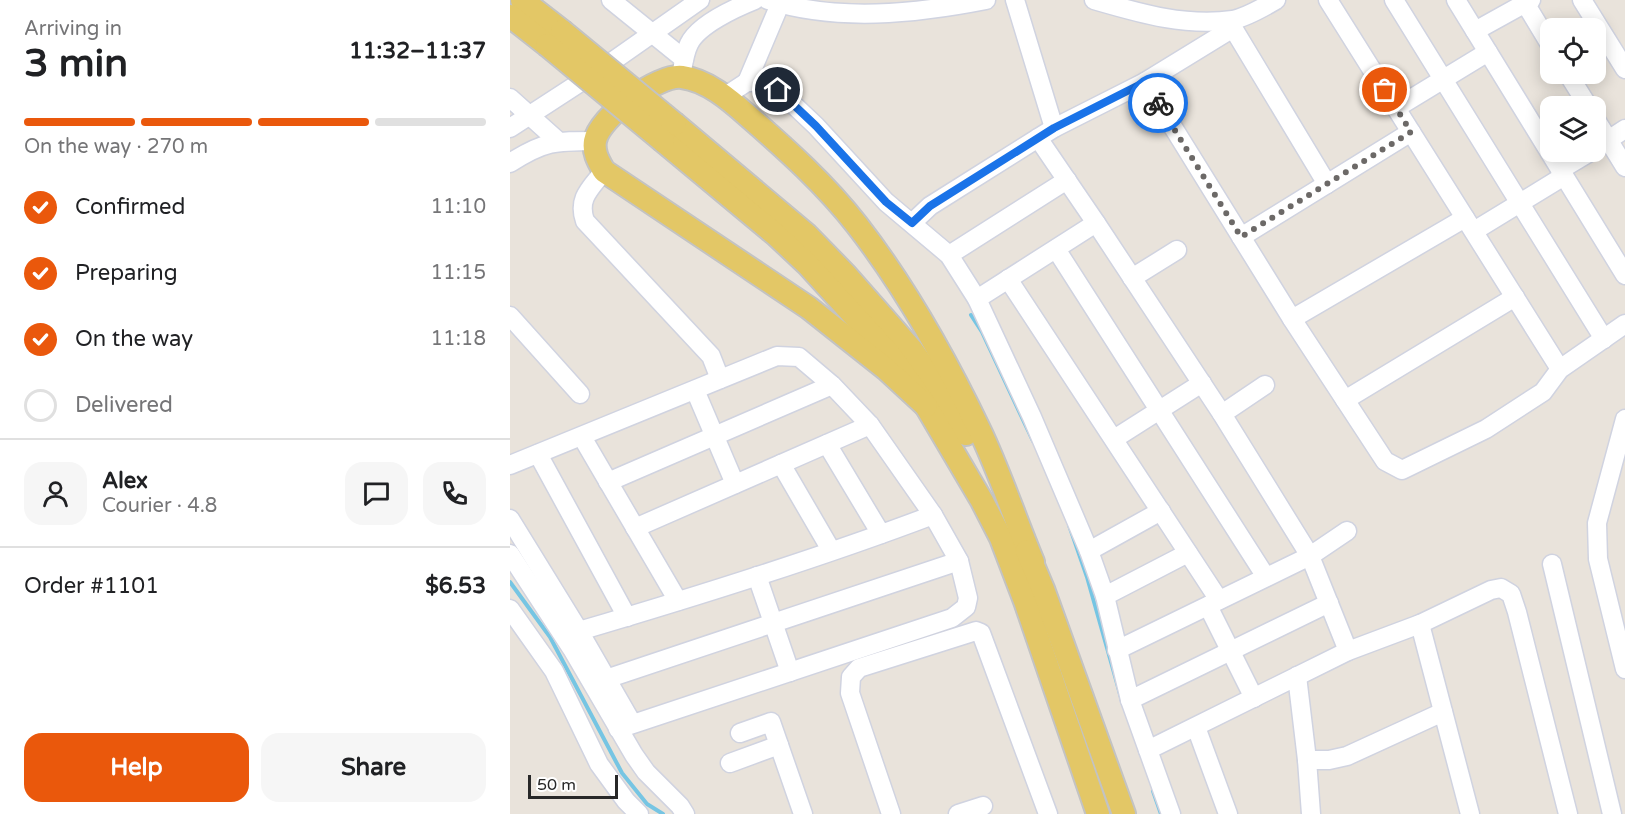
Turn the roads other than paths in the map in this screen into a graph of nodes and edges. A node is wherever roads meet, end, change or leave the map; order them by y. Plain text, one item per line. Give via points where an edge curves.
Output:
1 (522, 0) edge
2 (611, 0) edge
3 (700, 0) edge
4 (755, 0) edge
5 (986, 0) edge
6 (1014, 0) edge
7 (1094, 0) edge
8 (1276, 0) edge
9 (1329, 0) edge
10 (1394, 0) edge
11 (1456, 0) edge
12 (1582, 0) edge
13 (774, 2) edge
14 (1528, 2) edge
15 (947, 4) edge
16 (1134, 6) edge
17 (510, 16) edge
18 (1234, 24) junction
19 (1540, 25) edge
20 (1475, 31) junction
21 (651, 33) junction
22 (554, 38) junction
23 (1488, 52) junction
24 (682, 68) junction
25 (1625, 69) edge
26 (1443, 79) junction
27 (747, 82) junction
28 (1145, 82) junction
29 (724, 97) junction
30 (510, 98) edge
31 (1396, 108) junction
32 (543, 127) junction
33 (510, 128) edge
34 (1054, 128) junction
35 (1625, 129) edge
36 (1411, 132) junction
37 (669, 133) junction
38 (1038, 138) junction
39 (595, 141) junction
40 (1606, 141) edge
41 (1606, 148) edge
42 (1577, 162) edge
43 (510, 163) edge
44 (1625, 167) edge
45 (604, 171) junction
46 (1562, 173) junction
47 (1067, 180) junction
48 (1327, 184) junction
49 (1520, 203) junction
50 (912, 223) junction
51 (1096, 223) junction
52 (1469, 224) junction
53 (1241, 237) junction
54 (1056, 249) junction
55 (1177, 250) dead end
56 (950, 255) junction
57 (1625, 275) edge
58 (1132, 278) junction
59 (1008, 279) junction
60 (1515, 297) junction
61 (977, 299) junction
62 (510, 316) edge
63 (1292, 319) junction
64 (1625, 324) edge
65 (1604, 339) junction
66 (1560, 369) junction
67 (720, 379) junction
68 (1202, 383) junction
69 (832, 385) junction
70 (1266, 385) dead end
71 (695, 390) junction
72 (580, 394) dead end
73 (1345, 400) junction
74 (926, 406) junction
75 (1159, 410) junction
76 (1222, 414) junction
77 (1625, 419) edge
78 (870, 425) junction
79 (715, 436) junction
80 (582, 437) junction
81 (1114, 439) junction
82 (827, 444) junction
83 (1621, 451) edge
84 (538, 454) junction
85 (781, 464) junction
86 (510, 465) edge
87 (609, 482) junction
88 (735, 484) junction
89 (1161, 511) junction
90 (933, 514) junction
91 (510, 519) edge
92 (635, 528) junction
93 (1347, 531) dead end
94 (881, 534) junction
95 (831, 550) junction
96 (1089, 551) junction
97 (1188, 553) junction
98 (510, 554) edge
99 (1310, 556) junction
100 (959, 561) junction
101 (1033, 562) junction
102 (1552, 564) dead end
103 (757, 576) junction
104 (1266, 578) junction
105 (1106, 596) junction
106 (678, 601) junction
107 (1214, 603) junction
108 (1329, 603) junction
109 (510, 609) edge
110 (627, 616) junction
111 (773, 623) junction
112 (1420, 624) junction
113 (579, 631) junction
114 (1117, 650) junction
115 (1231, 651) junction
116 (1348, 651) junction
117 (1625, 669) edge
118 (790, 672) junction
119 (1297, 676) junction
120 (606, 679) junction
121 (1254, 698) junction
122 (1130, 700) junction
123 (1443, 712) junction
124 (625, 726) junction
125 (1196, 727) junction
126 (740, 733) dead end
127 (779, 745) junction
128 (1148, 750) junction
129 (1307, 760) junction
130 (730, 763) dead end
131 (983, 806) dead end
132 (639, 814) edge
133 (685, 814) edge
134 (803, 814) edge
135 (891, 814) edge
136 (958, 814) edge
137 (1048, 814) edge
138 (1098, 814) edge
139 (1124, 814) edge
140 (1171, 814) edge
141 (1228, 814) edge
142 (1311, 814) edge
143 (1470, 814) edge
144 (1568, 814) edge
145 (1612, 814) edge

1 - 22 main road
2 - 21 street
3 - 21 street
4 - 24 street via 698,32 689,44
5 - 15 street
6 - 34 street
7 - 16 street
8 - 18 street
9 - 31 street
10 - 26 street
11 - 20 street
12 - 25 street
13 - 15 street via 817,11 872,13
13 - 27 street
14 - 19 street
14 - 20 street
16 - 18 street via 1170,20
17 - 22 main road
18 - 28 street
18 - 48 street
20 - 23 street
21 - 24 street
21 - 32 street
22 - 37 main road, bridge
23 - 26 street
23 - 46 street
24 - 29 main road
24 - 39 main road via 626,102 604,123
26 - 31 street
26 - 49 street
27 - 29 street
27 - 50 street via 762,82 778,90 886,202
28 - 34 street
28 - 53 street
29 - 101 main road via 828,191 893,274 981,433
30 - 32 street
31 - 36 street
32 - 33 street
32 - 39 street
32 - 43 street via 533,148
34 - 38 street
35 - 40 street
36 - 48 street
36 - 52 street
37 - 74 main road via 808,265 890,355
37 - 101 main road via 825,252 898,333 962,428
38 - 47 street
38 - 50 street via 930,206
39 - 45 main road via 595,156
41 - 44 street
42 - 46 street
45 - 67 street via 583,198 581,211 585,221 711,356
45 - 74 main road via 809,308
46 - 49 street
46 - 57 street
47 - 51 street
47 - 56 street
48 - 53 street
49 - 52 street
49 - 65 street
50 - 56 street
51 - 54 street
51 - 58 street
52 - 60 street
52 - 63 street
53 - 63 street
54 - 59 street
54 - 75 street
55 - 58 street
56 - 61 street
58 - 68 street
59 - 61 street
59 - 81 street
60 - 66 street
60 - 73 street
61 - 96 street
62 - 72 street
63 - 73 street
64 - 65 street
65 - 66 street
66 - 73 street via 1543,392 1496,423 1402,470 1385,461
67 - 69 street via 777,356 799,357
67 - 71 street
68 - 75 street
68 - 76 street
69 - 78 street
69 - 79 street
70 - 76 street
71 - 79 street
71 - 80 street
74 - 138 main road via 1001,538
75 - 81 street
75 - 104 street
76 - 99 street
77 - 83 street
78 - 82 street
78 - 90 street
79 - 87 street
79 - 88 street
80 - 84 street
80 - 87 street
81 - 89 street
82 - 85 street
82 - 94 street
83 - 117 street via 1598,523 1598,559
84 - 86 street
84 - 110 street
85 - 88 street
85 - 95 street
87 - 92 street
88 - 92 street
89 - 96 street
89 - 97 street
90 - 94 street
90 - 100 street
91 - 113 street
92 - 106 street
93 - 99 street
94 - 95 street
95 - 103 street
96 - 105 street
97 - 105 street
97 - 107 street
98 - 124 street
99 - 104 street
99 - 108 street
100 - 111 street
100 - 118 street via 968,598 961,613
101 - 139 main road
102 - 145 street
103 - 106 street
103 - 111 street
104 - 107 street
105 - 114 street
106 - 110 street
107 - 114 street
107 - 115 street
108 - 115 street
108 - 116 street
109 - 132 street via 554,671 599,764
110 - 113 street
111 - 118 street
111 - 120 street
112 - 116 street
112 - 123 street
112 - 144 street via 1491,590 1501,588 1510,594
113 - 120 street
114 - 122 street
115 - 121 street
115 - 122 street
116 - 119 street
118 - 124 street
119 - 121 street
119 - 129 street
120 - 124 street
121 - 125 street
122 - 128 street
123 - 129 street via 1347,756
123 - 143 street
124 - 133 street via 646,772
125 - 128 street
125 - 141 street
126 - 127 street via 771,722
127 - 130 street
127 - 134 street
128 - 140 street
129 - 142 street
131 - 136 street
135 - 137 street via 850,693 851,677 859,668 976,631 981,633

